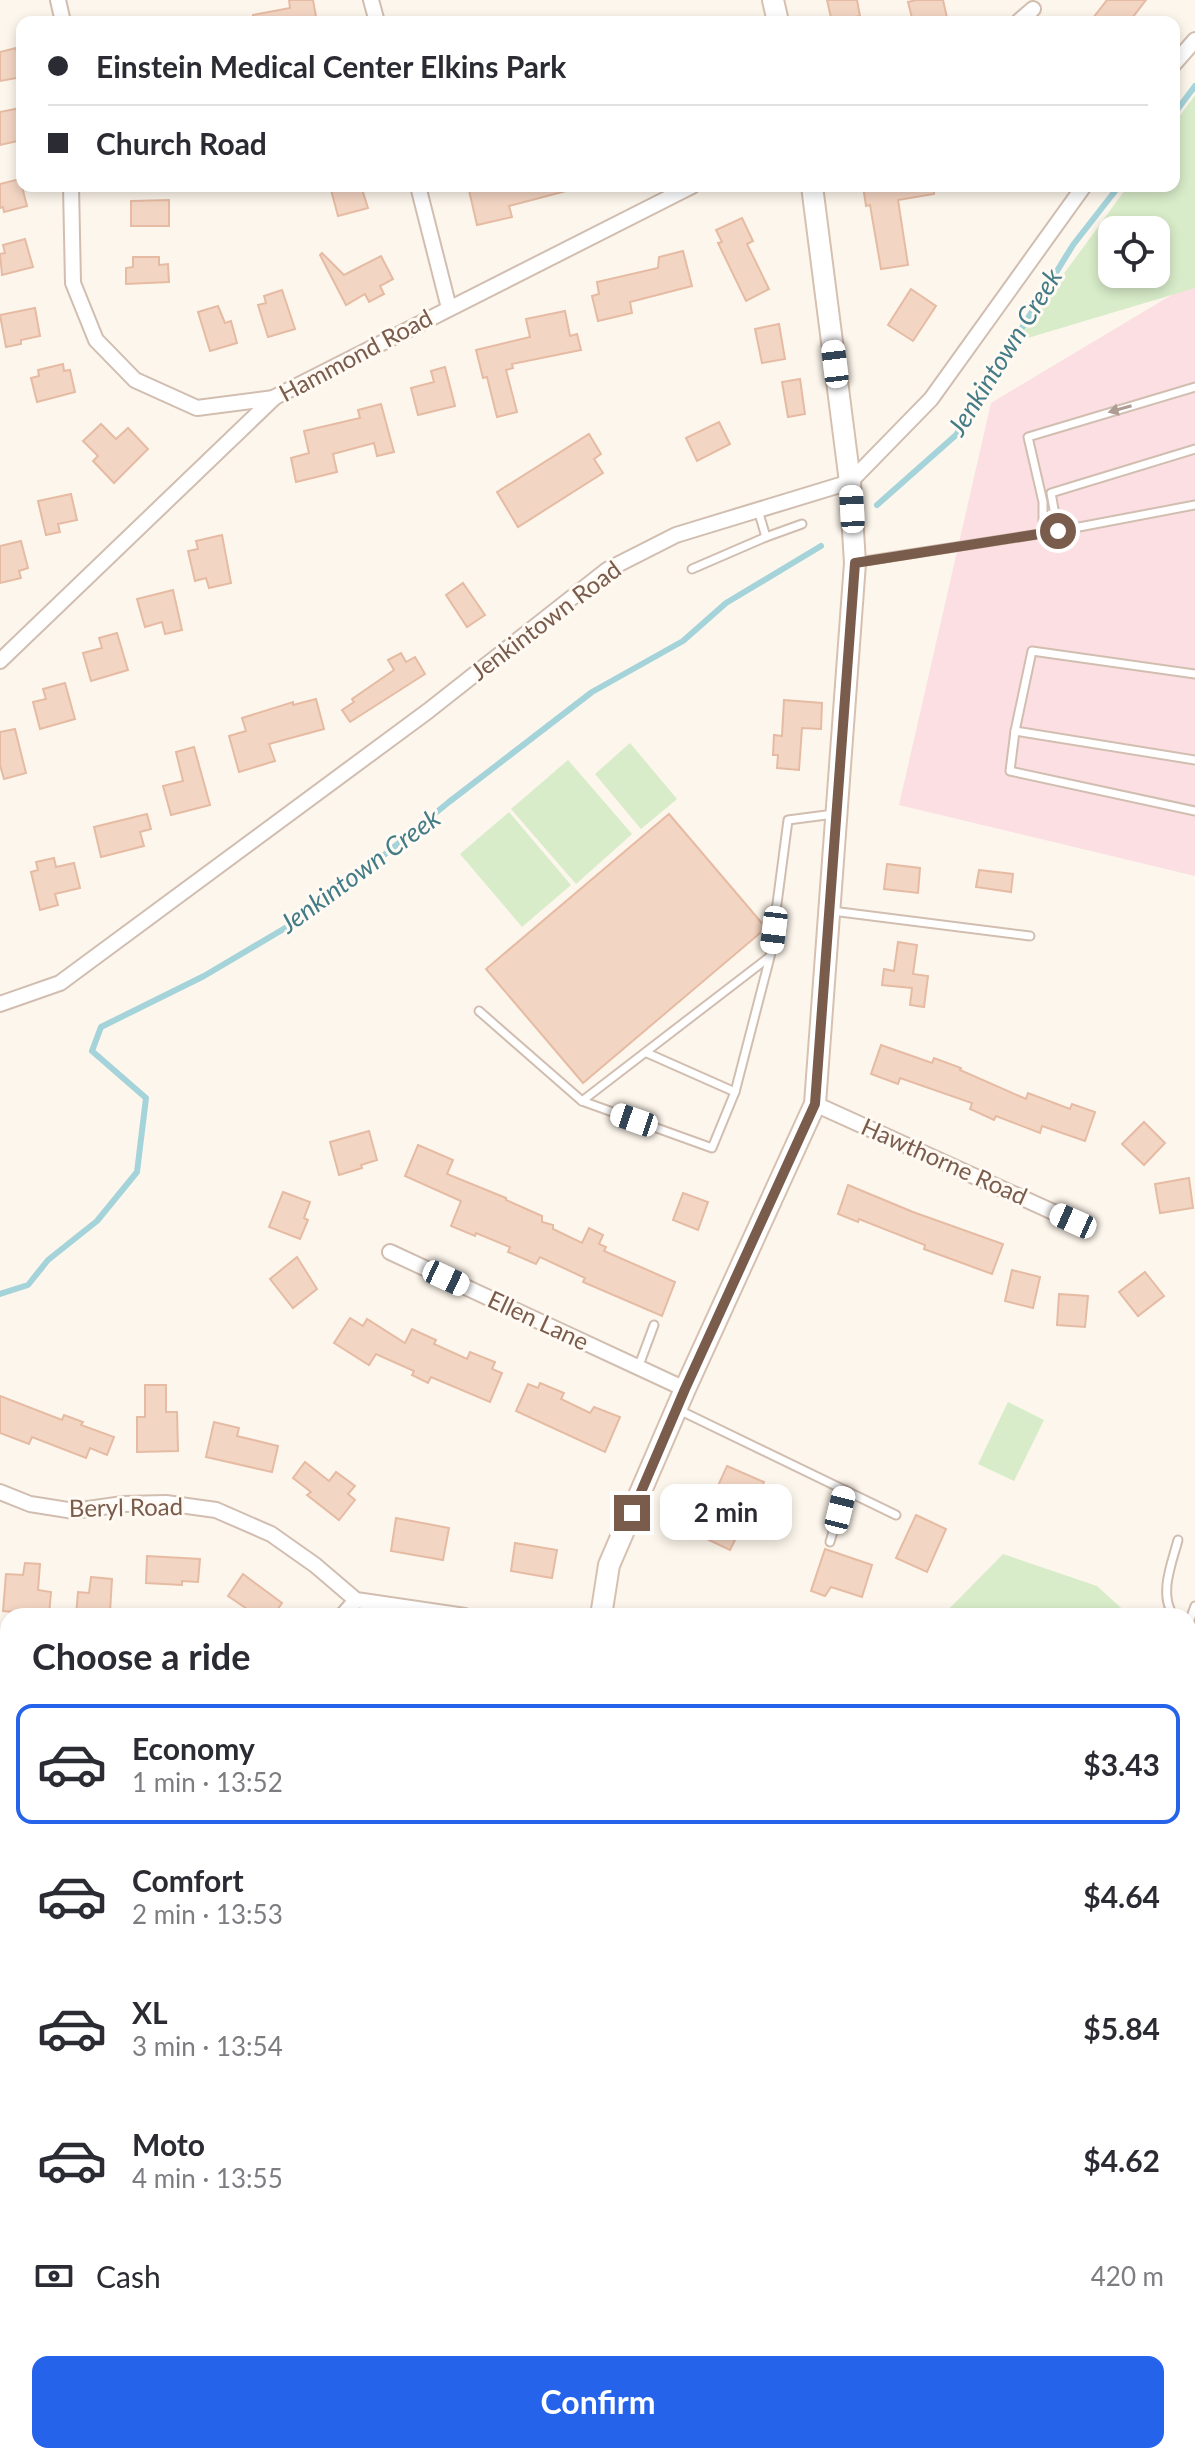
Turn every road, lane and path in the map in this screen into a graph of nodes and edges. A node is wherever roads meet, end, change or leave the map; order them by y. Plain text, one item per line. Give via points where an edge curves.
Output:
1 (1033, 9) dead end
2 (1025, 16) edge
3 (1195, 40) edge
4 (1180, 57) edge
5 (71, 192) edge
6 (420, 192) edge
7 (680, 192) edge
8 (813, 192) edge
9 (1080, 192) edge
10 (449, 308) junction
11 (1195, 387) edge
12 (275, 397) junction
13 (1195, 449) edge
14 (850, 482) junction
15 (1195, 505) edge
16 (758, 510) junction
17 (802, 524) dead end
18 (1058, 531) junction
19 (1043, 532) junction
20 (766, 537) junction
21 (855, 563) junction
22 (692, 569) dead end
23 (0, 661) edge
24 (1195, 674) edge
25 (1015, 731) junction
26 (1195, 760) edge
27 (1195, 811) edge
28 (836, 814) junction
29 (829, 911) junction
30 (1030, 936) dead end
31 (770, 957) junction
32 (0, 1004) edge
33 (479, 1011) dead end
34 (647, 1053) junction
35 (735, 1092) junction
36 (582, 1101) junction
37 (815, 1104) junction
38 (1073, 1221) dead end
39 (390, 1252) dead end
40 (654, 1325) dead end
41 (638, 1368) junction
42 (681, 1399) junction
43 (845, 1490) junction
44 (0, 1492) edge
45 (896, 1515) dead end
46 (1178, 1540) dead end
47 (830, 1542) dead end
48 (356, 1600) junction
49 (349, 1608) edge
50 (410, 1608) edge
51 (602, 1608) edge
52 (1169, 1608) edge

1 - 2 street
3 - 4 street
5 - 12 street via 73,283 96,340 125,370 135,380 197,408
6 - 10 street
7 - 10 street, Hammond Road
8 - 14 street
9 - 14 street, Jenkintown Road via 931,399
10 - 12 street, Hammond Road
11 -> 19 lane via 1028,437 1043,502
12 - 23 street, Hammond Road
13 - 18 lane via 1051,493
14 - 16 street, Jenkintown Road
14 - 21 street
15 - 18 lane
16 - 20 lane
16 - 32 street, Jenkintown Road via 676,535 607,570 428,711 60,983
17 - 20 lane
18 - 19 lane
19 - 21 lane
20 - 22 lane
21 - 28 street
24 - 25 lane via 1032,651
25 - 26 lane
25 - 27 lane via 1010,771
28 - 29 street
28 - 31 lane via 788,820
29 - 30 lane
29 - 37 street
31 - 34 lane
31 - 35 lane
33 - 36 lane
34 - 35 lane
34 - 36 lane
35 - 36 lane via 712,1148
37 - 38 street, Hawthorne Road
37 - 42 street
39 - 41 street, Ellen Lane
40 - 41 lane
41 - 42 street, Ellen Lane
42 - 43 lane
42 - 51 street via 609,1565
43 - 45 lane
43 - 47 lane
44 - 48 street, Beryl Road via 30,1504 74,1511 166,1503 216,1510 271,1534
46 - 52 lane via 1167,1580
48 - 49 street
48 - 50 street

